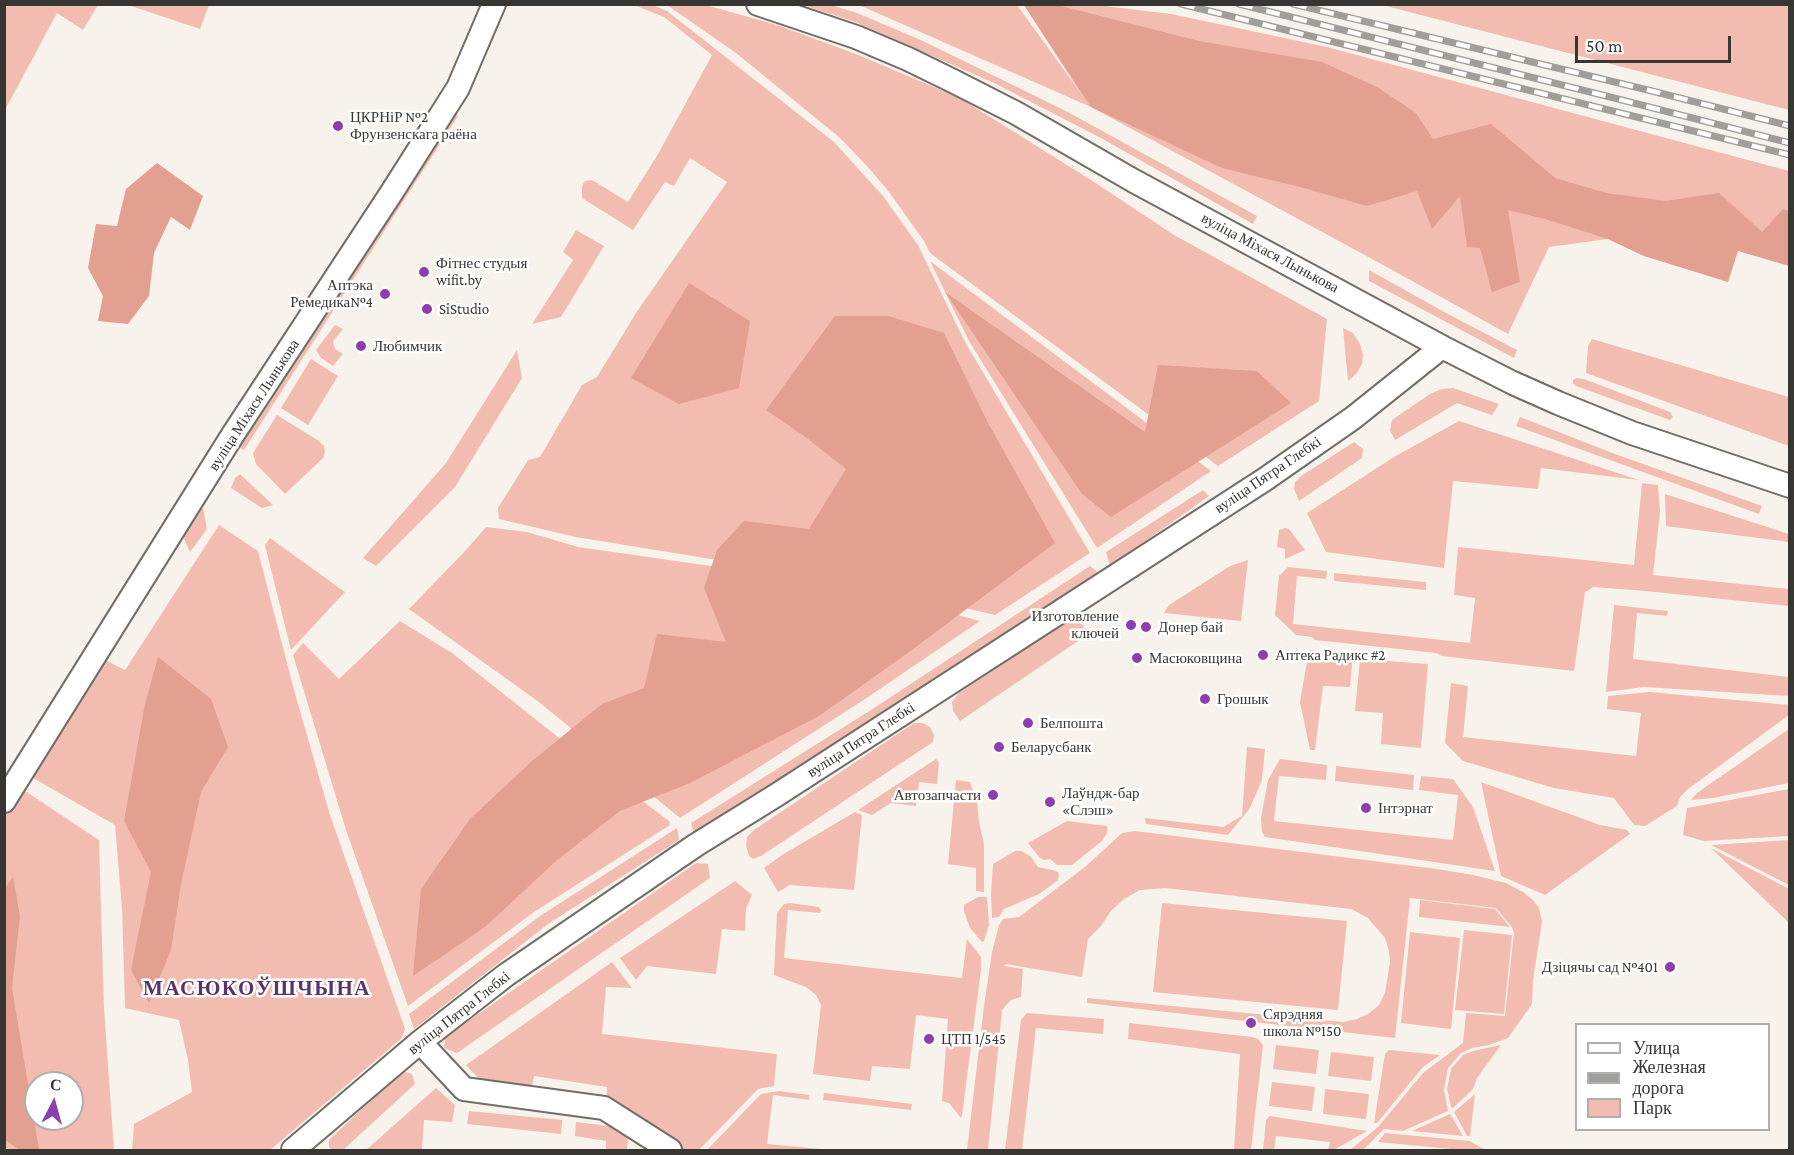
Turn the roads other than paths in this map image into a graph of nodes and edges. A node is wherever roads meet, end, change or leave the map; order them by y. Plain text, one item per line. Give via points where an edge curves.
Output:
1 (494, 4) edge
2 (758, 4) edge
3 (1442, 347) junction
4 (1790, 486) edge
5 (4, 801) edge
6 (420, 1042) junction
7 (304, 1147) edge
8 (670, 1150) edge

1 - 5 street, вуліца Міхася Лынькова via 458,88 232,436
2 - 3 street, вуліца Міхася Лынькова via 856,37 961,85
3 - 4 street, вуліца Міхася Лынькова via 1513,383 1622,429
3 - 6 street, вуліца Пятра Глебкі via 1353,418 1264,480 696,845 507,975
6 - 7 street, вуліца Пятра Глебкі
6 - 8 street via 464,1089 604,1108

